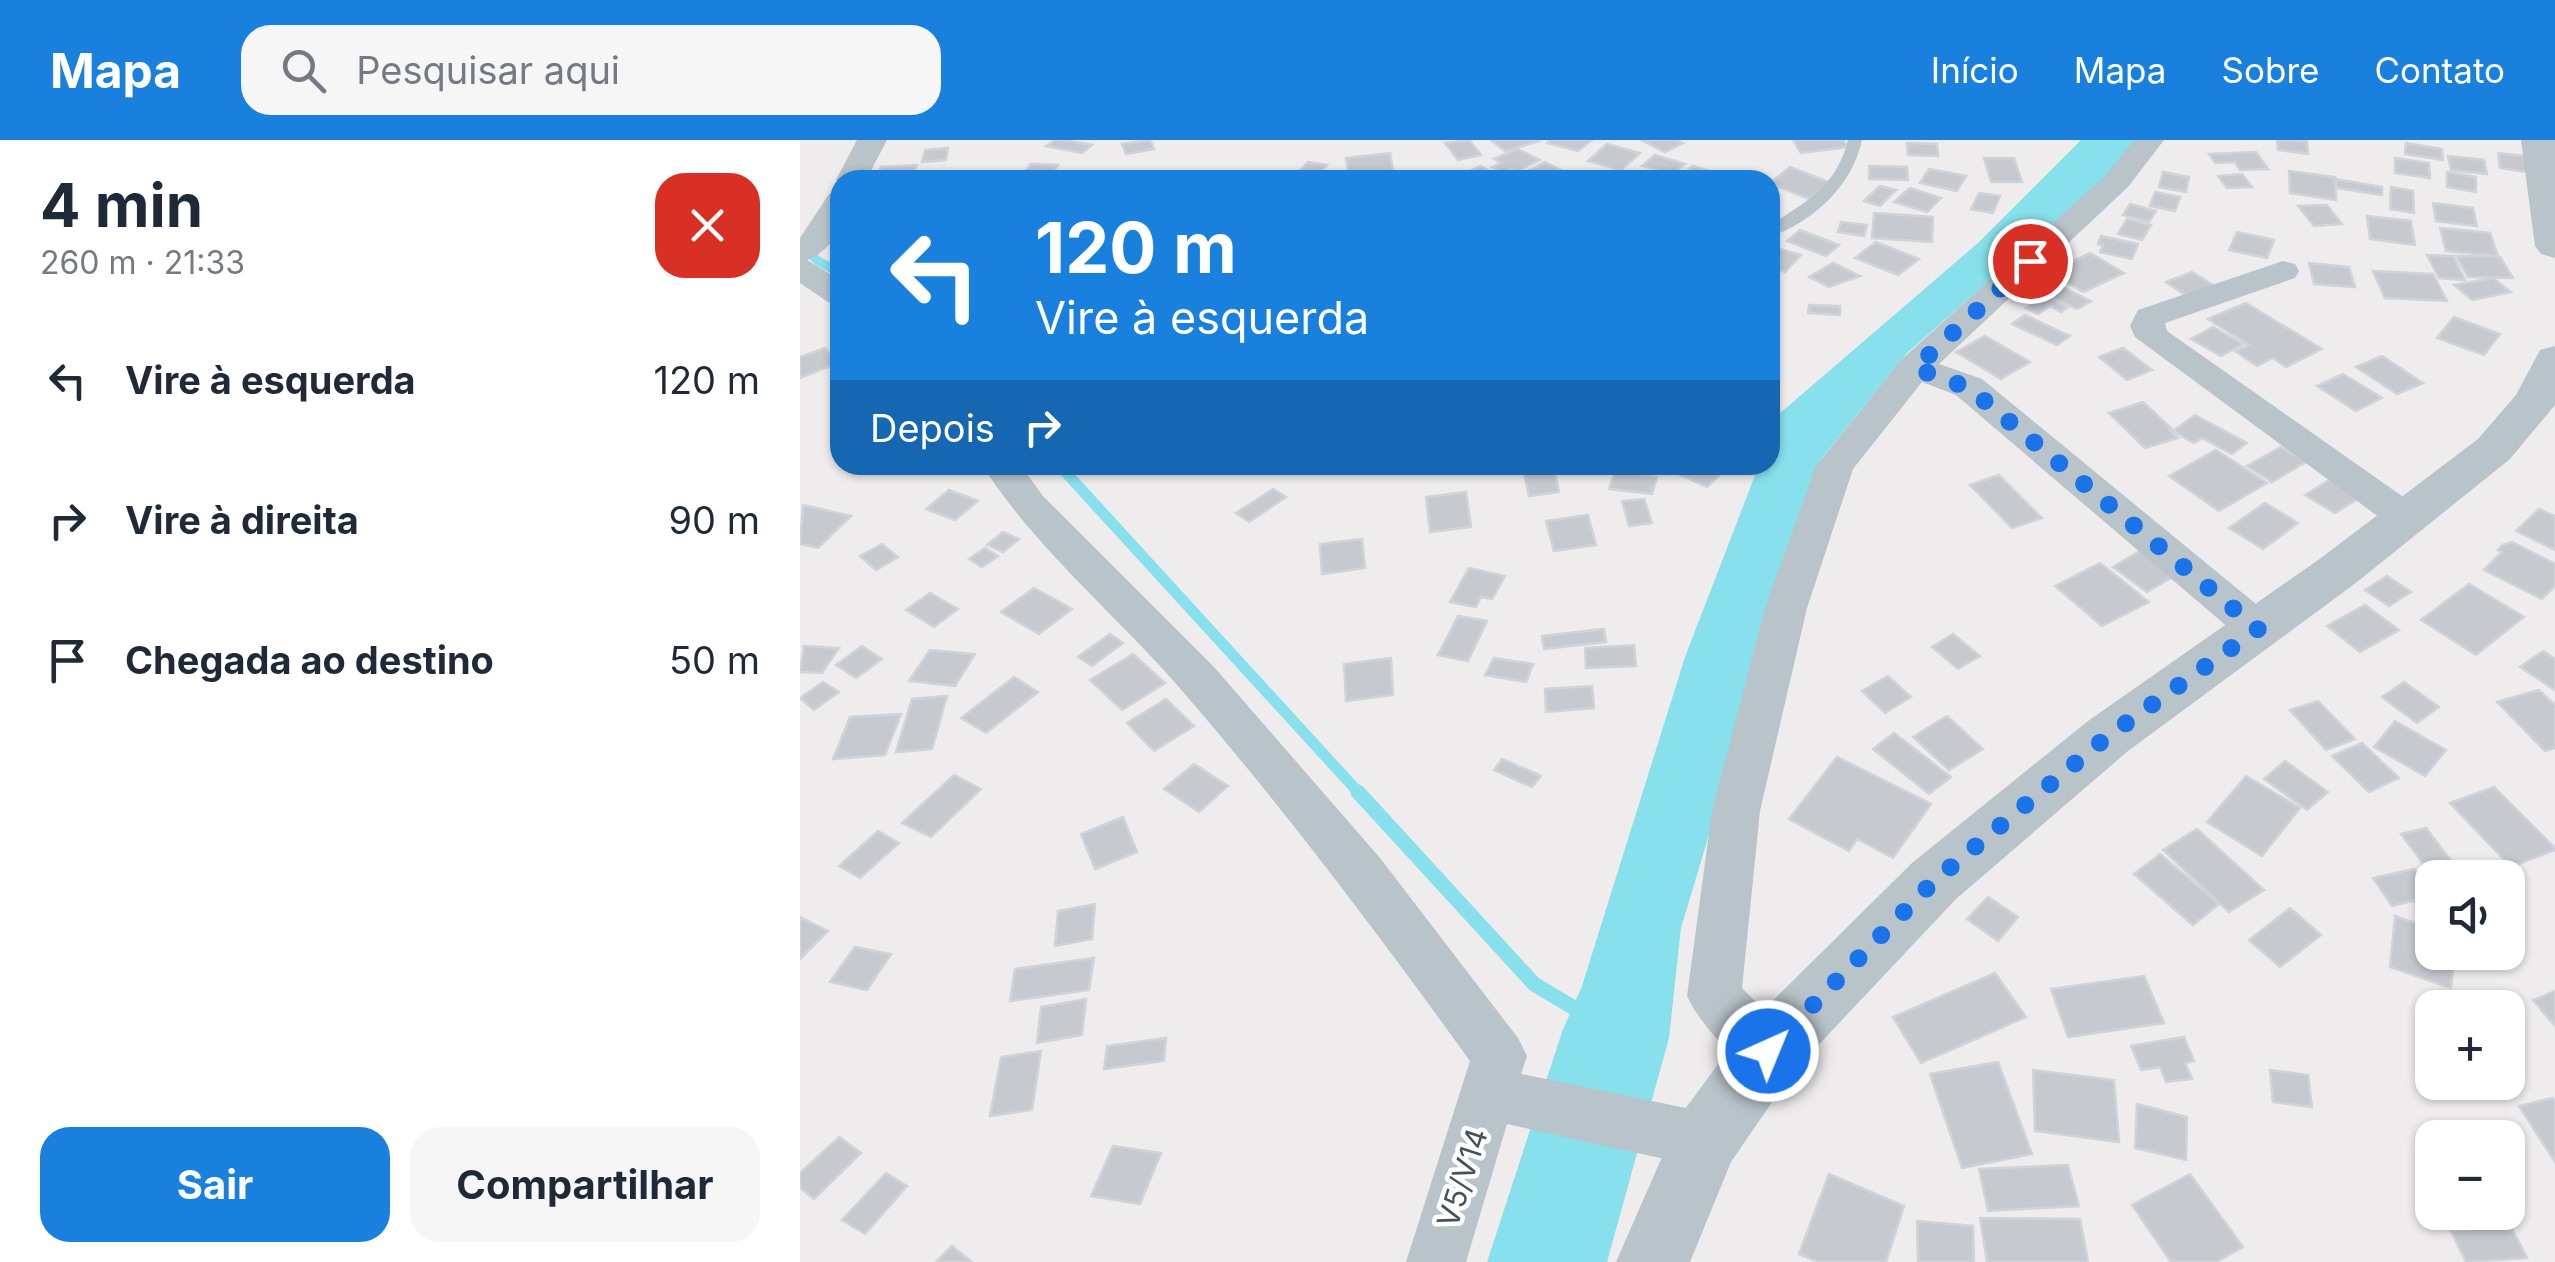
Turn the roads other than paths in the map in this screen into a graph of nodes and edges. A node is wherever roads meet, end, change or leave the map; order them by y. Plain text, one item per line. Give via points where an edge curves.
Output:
1 (872, 140) edge
2 (1856, 140) edge
3 (2150, 140) edge
4 (2539, 140) edge
5 (856, 170) edge
6 (830, 216) edge
7 (1780, 225) edge
8 (2555, 246) edge
9 (804, 255) edge
10 (2283, 271) dead end
11 (830, 284) edge
12 (2555, 359) edge
13 (1915, 368) junction
14 (1009, 475) edge
15 (2404, 518) junction
16 (2258, 629) junction
17 (1768, 1051) junction
18 (1490, 1094) junction
19 (1705, 1140) junction
20 (1436, 1262) edge
21 (1653, 1262) edge

1 - 5 street
2 - 7 lane via 1838,187
3 - 13 street via 2117,182
4 - 8 street
6 - 9 street
9 - 11 street
10 - 15 street via 2150,318 2146,326 2152,337
12 - 15 street via 2536,400 2494,449
13 - 16 street via 1969,388
13 - 17 street via 1834,466 1786,608 1736,811 1714,996
14 - 18 street, V5/V14 via 1028,504 1198,679 1362,873 1499,1056
15 - 16 street
16 - 17 street via 2108,736 1934,881
17 - 19 street
18 - 19 street
18 - 20 street, V5/V14
19 - 21 street

